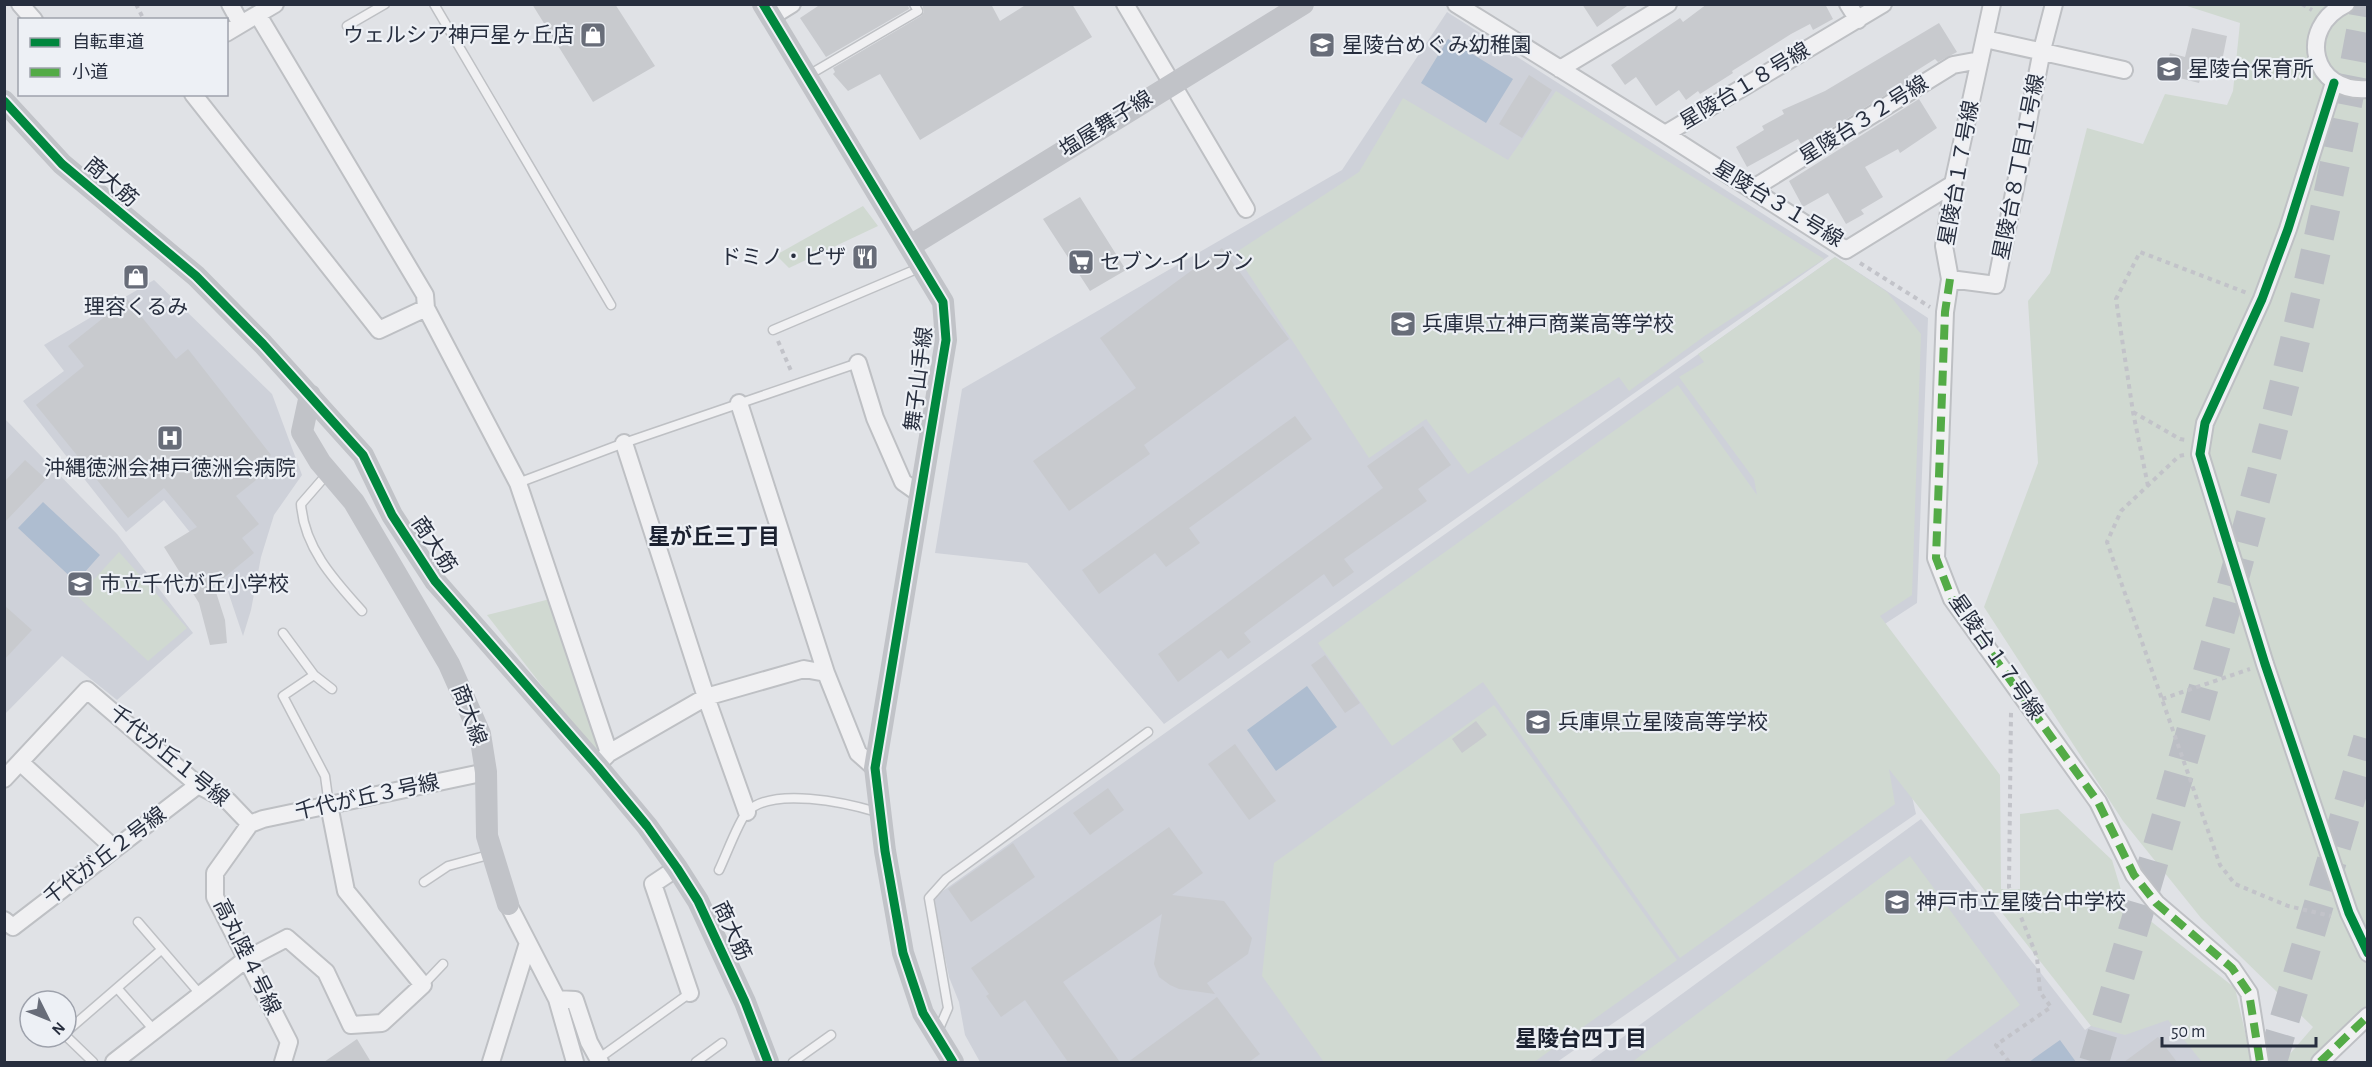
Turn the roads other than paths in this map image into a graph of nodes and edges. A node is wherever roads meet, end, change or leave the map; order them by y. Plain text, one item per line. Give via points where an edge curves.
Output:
1 (20, 4) edge
2 (230, 4) edge
3 (275, 4) edge
4 (385, 4) edge
5 (434, 4) edge
6 (792, 4) edge
7 (914, 4) edge
8 (1125, 4) edge
9 (1303, 4) edge
10 (1668, 4) edge
11 (1848, 4) edge
12 (1883, 4) edge
13 (1992, 4) edge
14 (2054, 4) edge
15 (2346, 4) edge
16 (1458, 5) edge
17 (767, 11) edge
18 (258, 15) junction
19 (32, 18) edge
20 (1858, 20) junction
21 (242, 24) junction
22 (347, 26) dead end
23 (228, 32) edge
24 (1985, 39) junction
25 (2042, 50) junction
26 (1980, 60) junction
27 (1560, 69) junction
28 (2124, 70) dead end
29 (807, 77) junction
30 (2334, 83) junction
31 (1170, 84) junction
32 (2367, 89) edge
33 (195, 96) edge
34 (4, 101) edge
35 (1665, 134) junction
36 (1953, 184) junction
37 (1752, 189) junction
38 (1246, 208) dead end
39 (910, 246) junction
40 (922, 267) junction
41 (1950, 279) junction
42 (611, 305) dead end
43 (426, 308) junction
44 (773, 330) road end
45 (858, 363) joint
46 (310, 395) junction
47 (740, 402) junction
48 (624, 443) junction
49 (329, 472) junction
50 (518, 483) junction
51 (920, 494) junction
52 (363, 611) dead end
53 (283, 633) dead end
54 (826, 673) junction
55 (314, 675) junction
56 (332, 689) dead end
57 (706, 697) junction
58 (1148, 732) dead end
59 (603, 760) junction
60 (20, 762) junction
61 (875, 768) junction
62 (486, 772) junction
63 (4, 779) edge
64 (198, 785) junction
65 (329, 805) junction
66 (747, 812) junction
67 (880, 813) junction
68 (250, 824) junction
69 (115, 849) junction
70 (493, 854) junction
71 (677, 868) junction
72 (719, 870) dead end
73 (424, 882) dead end
74 (508, 904) joint
75 (138, 922) dead end
76 (9, 923) edge
77 (528, 942) junction
78 (161, 950) junction
79 (2367, 953) edge
80 (245, 960) junction
81 (443, 964) dead end
82 (423, 985) junction
83 (117, 988) junction
84 (690, 993) joint
85 (200, 994) junction
86 (557, 999) junction
87 (2367, 1016) edge
88 (78, 1023) edge
89 (154, 1030) junction
90 (936, 1034) junction
91 (831, 1035) dead end
92 (722, 1043) dead end
93 (78, 1046) edge
94 (599, 1061) edge
95 (93, 1062) edge
96 (114, 1062) edge
97 (283, 1062) edge
98 (491, 1062) edge
99 (575, 1062) edge
100 (696, 1062) edge
101 (768, 1062) edge
102 (793, 1062) edge
103 (953, 1062) edge
104 (2260, 1062) edge
105 (2320, 1062) edge

1 - 19 street
2 - 21 street
3 - 18 street
4 - 22 lane
5 - 42 lane
6 - 17 street
7 - 29 lane via 918,10
8 - 31 street
9 - 31 street, 塩屋舞子線
10 - 27 street
11 - 20 street
12 - 20 street, 星陵台１８号線
13 - 24 street, 星陵台１７号線
14 - 25 street, 星陵台８丁目１号線
15 - 30 street via 2325,18 2316,41 2319,65
16 - 27 street, 星陵台１８号線
17 - 29 street, 舞子山手線
18 - 21 street
18 - 43 street via 425,295
20 - 35 street, 星陵台１８号線
21 - 23 street
24 - 25 street
24 - 26 street, 星陵台１７号線
25 - 28 street
25 - 41 street, 星陵台８丁目１号線 via 1996,285
26 - 36 street, 星陵台１７号線
26 - 37 street, 星陵台３２号線 via 1953,65
27 - 35 street, 星陵台１８号線
29 - 39 street, 舞子山手線
30 - 32 street
30 - 79 street via 2288,229 2262,299 2205,423 2201,448 2265,664 2349,913
31 - 38 street
31 - 39 street, 塩屋舞子線
33 - 43 street via 379,330
34 - 46 street, 商大筋 via 62,164 196,276
35 - 37 street, 星陵台３１号線
36 - 37 street, 星陵台３１号線 via 1846,250
36 - 41 street, 星陵台１７号線 via 1944,246
39 - 40 street, 舞子山手線
40 - 44 lane
40 - 51 street, 舞子山手線 via 943,302 946,340
41 - 104 street, 星陵台１７号線 via 1945,312 1936,558 1952,599 2098,802 2141,884 2156,903 2232,968 2249,993
43 - 50 street
45 - 47 lane
45 - 51 street via 875,418 903,482
46 - 49 street, 商大線 via 302,432
46 - 59 street, 商大筋 via 363,455 392,515 435,581
47 - 48 lane
47 - 54 street
48 - 50 lane
48 - 57 street
49 - 52 lane via 301,504 302,517 329,573
49 - 62 street, 商大線 via 354,502 449,664 480,734
50 - 59 street
51 - 61 street, 舞子山手線
53 - 55 lane
54 - 57 street via 804,669
54 - 61 street via 858,753
55 - 56 lane
55 - 65 lane via 283,696 325,776
57 - 59 street
57 - 66 street
58 - 90 lane via 946,879 929,898 948,1008
59 - 71 street, 商大筋
60 - 63 street
60 - 64 street, 千代が丘１号線 via 87,690
60 - 69 street
61 - 67 street, 舞子山手線
62 - 65 street, 千代が丘３号線
62 - 70 street, 商大線 via 488,836
64 - 68 street, 千代が丘１号線 via 228,801
64 - 69 street, 千代が丘２号線
65 - 68 street, 千代が丘３号線
65 - 82 street via 346,891
66 - 67 lane via 768,801 821,798
66 - 72 lane
67 - 90 street, 舞子山手線 via 903,953 923,1013
68 - 80 street, 高丸陸４号線 via 215,873 215,897
69 - 76 street, 千代が丘２号線
70 - 73 lane via 448,866
70 - 74 street, 商大線
71 - 84 street via 653,884
71 - 101 street, 商大筋 via 698,901
74 - 77 street, 商大線
75 - 78 lane
77 - 86 street, 商大線
77 - 98 street
78 - 83 lane
78 - 85 lane
80 - 82 street via 287,938 326,972 351,1025 382,1023
80 - 85 street
80 - 97 street, 高丸陸４号線 via 289,1042
81 - 82 lane
83 - 88 lane
83 - 89 lane
84 - 94 lane
85 - 89 street
86 - 94 street via 575,1000
86 - 99 street, 商大線
87 - 105 street
89 - 96 street
90 - 103 street, 舞子山手線
91 - 102 lane
92 - 100 lane
93 - 95 lane

